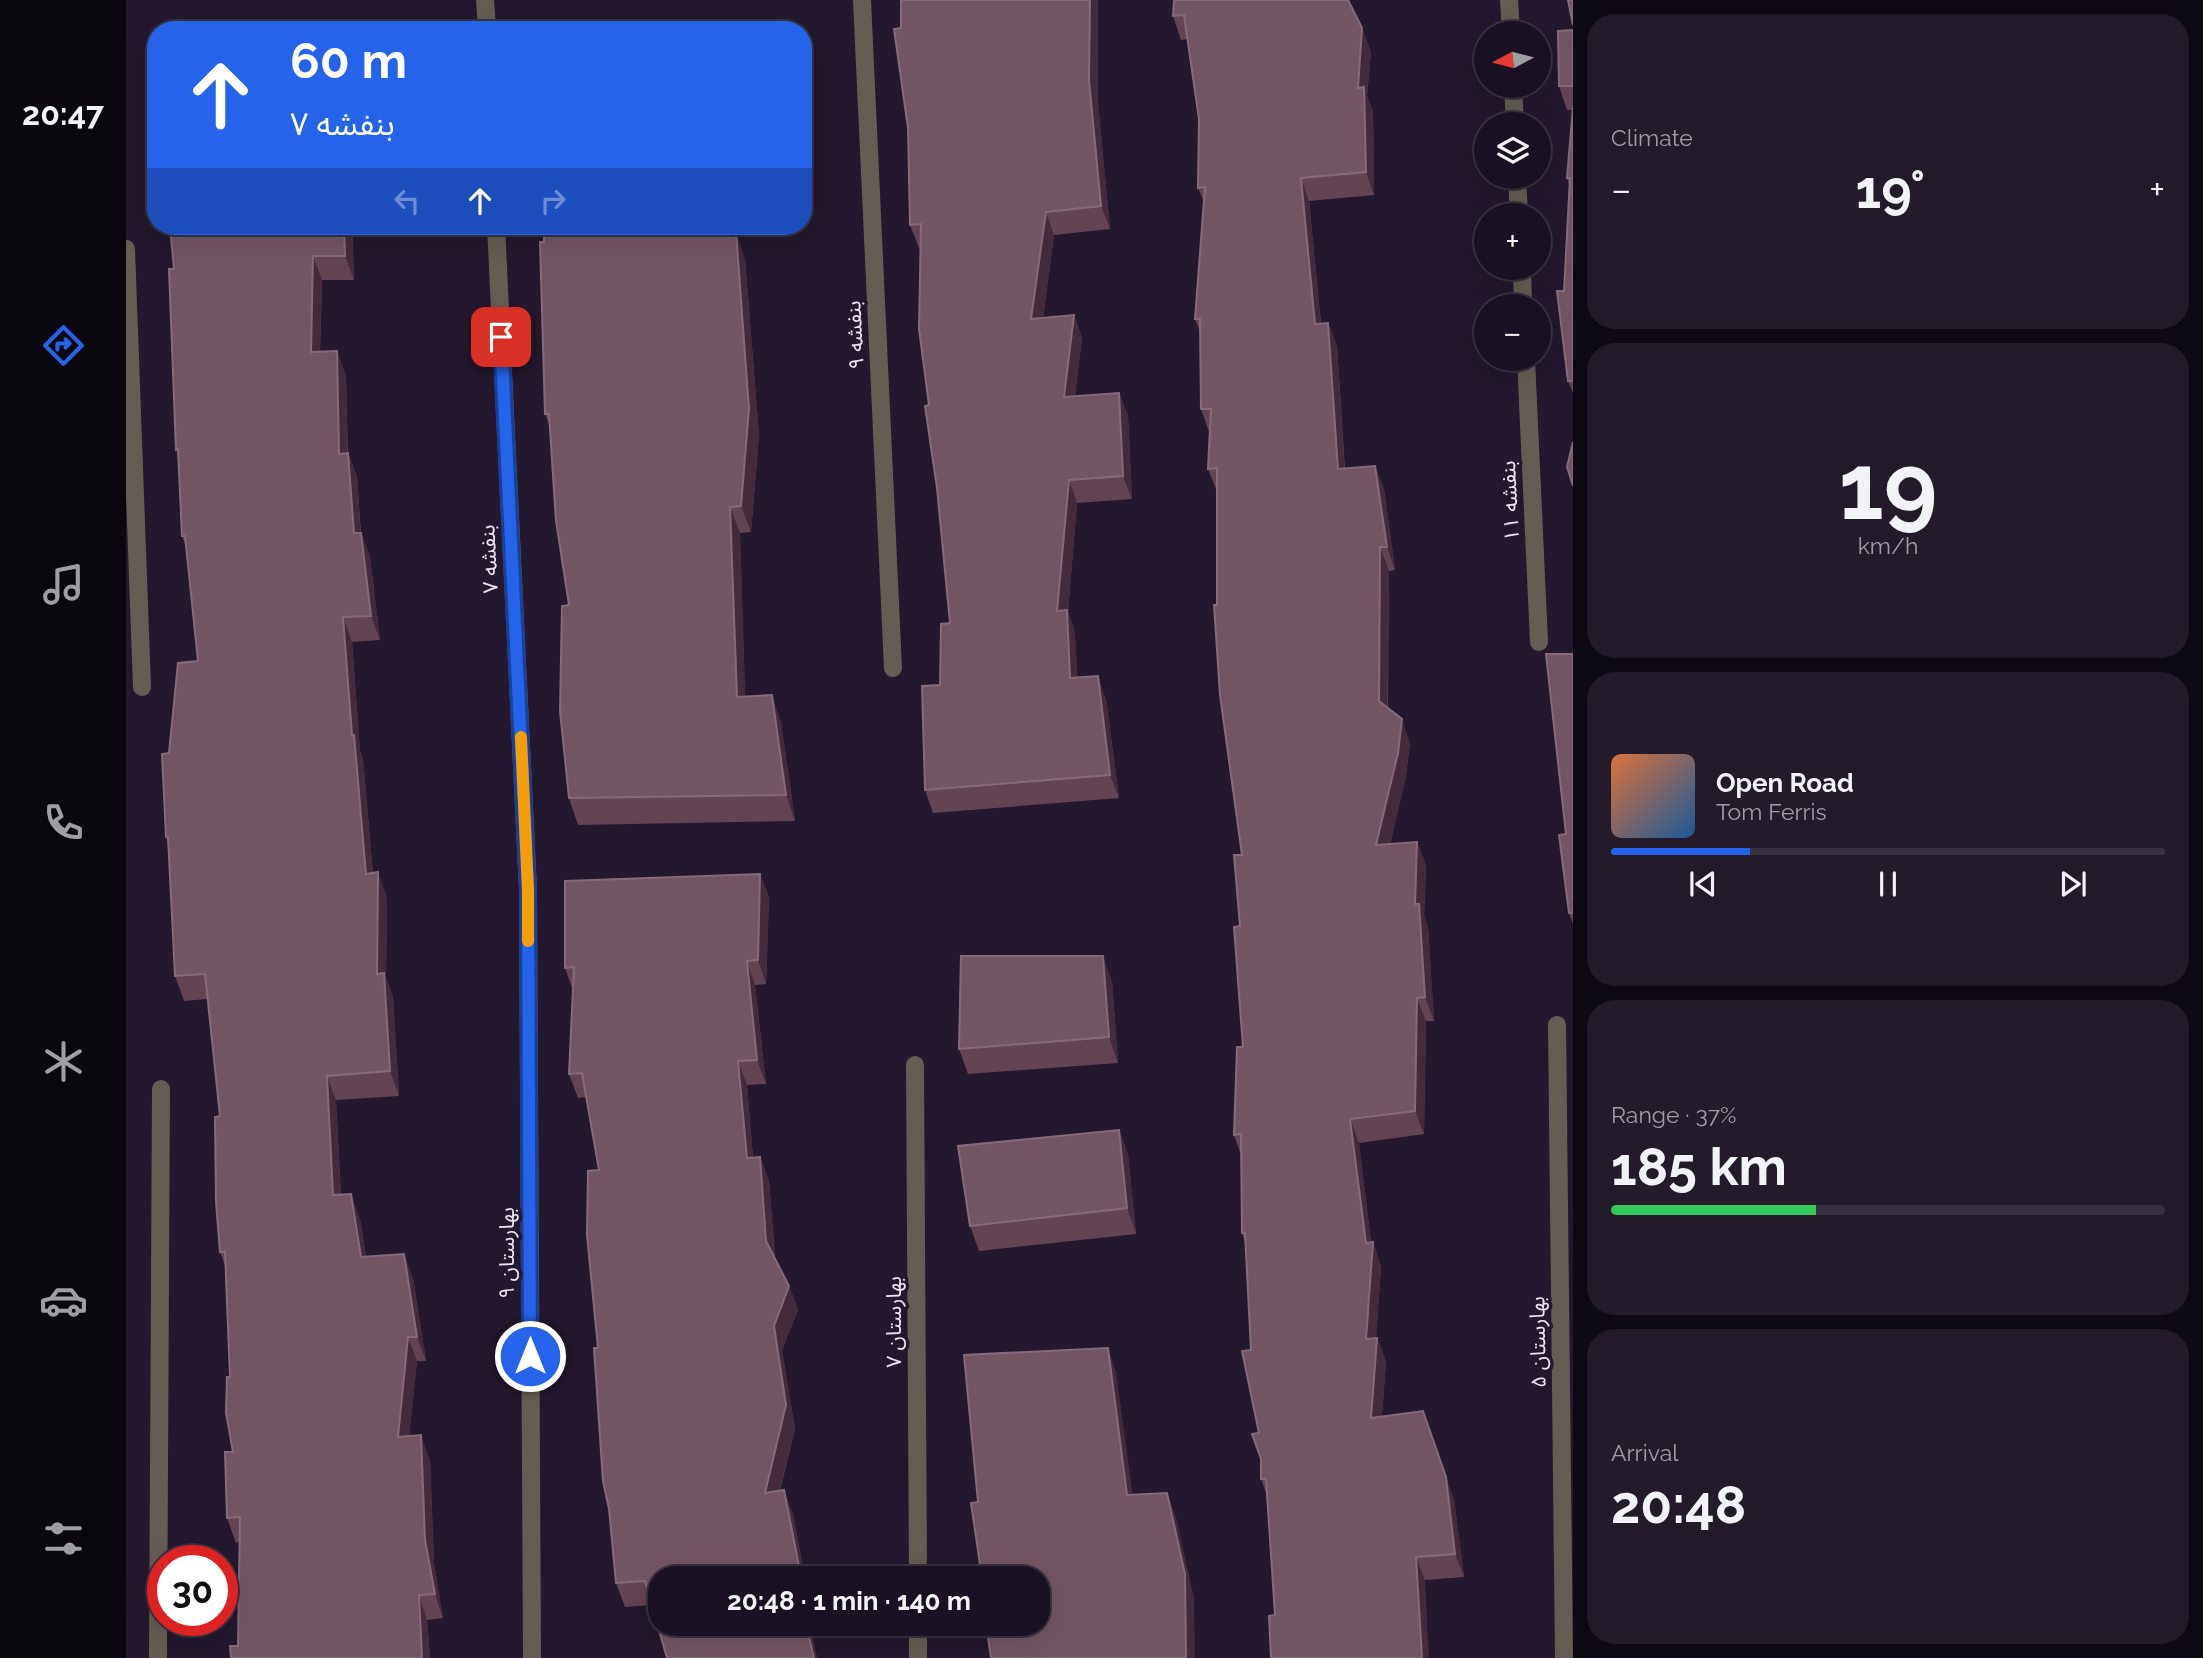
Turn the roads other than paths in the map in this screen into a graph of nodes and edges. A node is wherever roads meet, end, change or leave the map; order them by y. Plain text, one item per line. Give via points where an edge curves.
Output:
1 (485, 0) edge
2 (862, 0) edge
3 (1509, 0) edge
4 (486, 21) edge
5 (1510, 21) edge
6 (496, 235) edge
7 (126, 249) edge
8 (1527, 371) edge
9 (1539, 642) dead end
10 (893, 668) dead end
11 (142, 687) dead end
12 (528, 890) joint
13 (1557, 1025) dead end
14 (915, 1065) dead end
15 (161, 1089) dead end
16 (918, 1566) edge
17 (918, 1636) edge
18 (158, 1658) edge
19 (532, 1658) edge
20 (918, 1658) edge
21 (1564, 1658) edge

1 - 4 street
2 - 10 street, بنفشه ۹
3 - 5 street
6 - 12 street, بنفشه ۷
7 - 11 street
8 - 9 street, بنفشه ۱۱
12 - 19 street, بهارستان ۹
13 - 21 street, بهارستان ۵
14 - 16 street, بهارستان ۷
15 - 18 street
17 - 20 street

